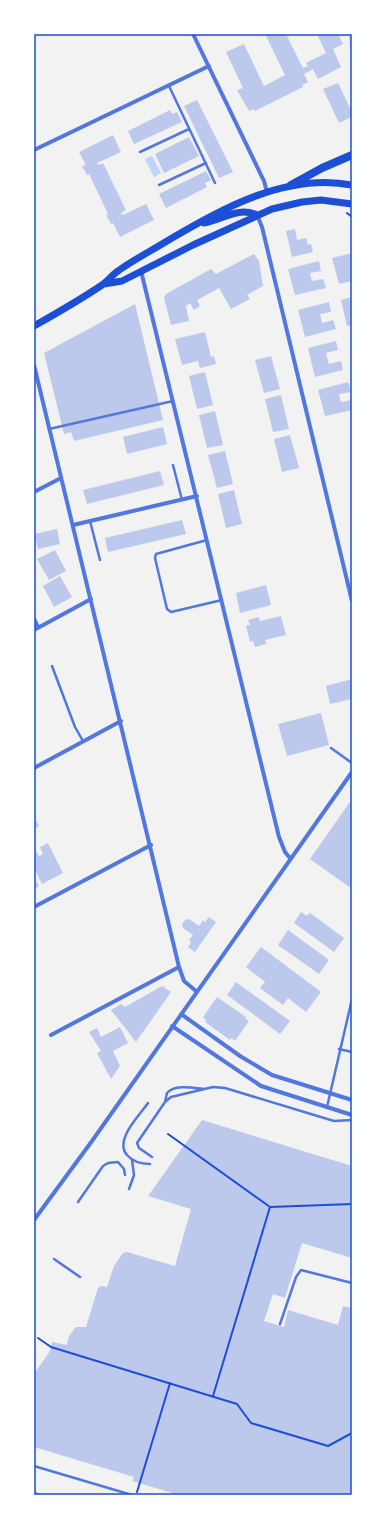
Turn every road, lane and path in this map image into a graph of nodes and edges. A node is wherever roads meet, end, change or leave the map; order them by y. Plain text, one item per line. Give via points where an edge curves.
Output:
1 (193, 34) edge
2 (209, 66) junction
3 (168, 86) junction
4 (189, 129) junction
5 (34, 150) edge
6 (140, 152) dead end
7 (352, 155) edge
8 (206, 162) junction
9 (215, 183) dead end
10 (159, 185) dead end
11 (291, 185) junction
12 (352, 185) edge
13 (267, 192) junction
14 (352, 204) edge
15 (257, 215) junction
16 (195, 225) junction
17 (140, 271) junction
18 (104, 284) junction
19 (34, 326) edge
20 (34, 365) edge
21 (173, 401) junction
22 (49, 429) junction
23 (174, 465) dead end
24 (61, 478) junction
25 (34, 492) edge
26 (197, 496) junction
27 (182, 500) junction
28 (90, 521) junction
29 (72, 525) junction
30 (208, 540) junction
31 (100, 560) dead end
32 (91, 599) junction
33 (222, 600) junction
34 (352, 601) edge
35 (34, 619) edge
36 (36, 628) edge
37 (52, 666) dead end
38 (121, 721) junction
39 (83, 741) junction
40 (331, 748) dead end
41 (352, 763) edge
42 (34, 768) edge
43 (352, 772) edge
44 (151, 845) junction
45 (290, 858) junction
46 (34, 907) edge
47 (179, 967) junction
48 (196, 991) junction
49 (352, 999) edge
50 (181, 1014) junction
51 (172, 1026) junction
52 (51, 1035) dead end
53 (339, 1049) junction
54 (352, 1052) edge
55 (208, 1089) junction
56 (329, 1094) junction
57 (352, 1100) edge
58 (165, 1102) junction
59 (148, 1103) dead end
60 (326, 1107) junction
61 (352, 1115) edge
62 (352, 1120) edge
63 (168, 1134) dead end
64 (152, 1157) dead end
65 (132, 1160) junction
66 (150, 1164) dead end
67 (125, 1175) dead end
68 (129, 1189) dead end
69 (78, 1202) dead end
70 (352, 1204) edge
71 (270, 1207) junction
72 (34, 1220) edge
73 (54, 1259) dead end
74 (80, 1277) dead end
75 (352, 1283) edge
76 (280, 1324) dead end
77 (38, 1338) dead end
78 (170, 1383) junction
79 (213, 1396) junction
80 (352, 1433) edge
81 (34, 1466) edge
82 (34, 1493) edge
83 (40, 1495) edge
84 (132, 1495) edge
85 (136, 1495) edge

1 - 2 street
2 - 3 street
2 - 13 street
3 - 4 lane
3 - 5 street
4 - 6 lane
4 - 8 lane
7 - 11 main road
8 - 9 lane
8 - 10 lane
11 - 12 main road via 322,182
11 - 13 main road
13 - 16 main road
14 - 15 main road via 338,201 302,202 287,204
15 - 16 main road via 240,211
15 - 17 main road
15 - 34 street via 264,232
16 - 18 main road via 117,271
17 - 18 main road via 122,282
17 - 21 street
18 - 19 main road
20 - 22 street
21 - 22 lane
21 - 26 street
22 - 24 street
23 - 27 lane
24 - 25 street
24 - 29 street
26 - 27 street
26 - 30 street
27 - 28 street
28 - 29 street
28 - 31 lane
29 - 32 street
30 - 33 street
30 - 33 lane via 156,554 167,609 171,612
32 - 36 street
32 - 38 street
33 - 45 street via 279,837
35 - 36 street
37 - 39 lane via 75,727
38 - 39 street
38 - 44 street
39 - 42 street
40 - 41 lane
43 - 45 street
44 - 46 street
44 - 47 street
45 - 48 street
47 - 48 street via 184,981
47 - 52 street
48 - 50 street
49 - 53 lane
50 - 51 street
50 - 56 street via 261,1069
51 - 60 street via 261,1086
51 - 72 street
53 - 54 lane
53 - 56 lane
55 - 58 lane via 176,1095
55 - 58 lane via 172,1089 167,1093
55 - 62 lane via 221,1087 334,1121
56 - 57 street
56 - 60 lane
58 - 64 lane via 137,1143 139,1148
59 - 65 lane via 124,1140 124,1151
60 - 61 street
63 - 71 path
65 - 66 lane
65 - 68 lane via 134,1175
67 - 69 lane via 118,1162 108,1163 103,1166
70 - 71 path
71 - 79 path
73 - 74 lane
75 - 76 lane via 301,1270 296,1277
77 - 78 path via 51,1347
78 - 79 path
78 - 85 path
79 - 80 path via 237,1404 251,1423 328,1446
81 - 84 lane
82 - 83 lane

